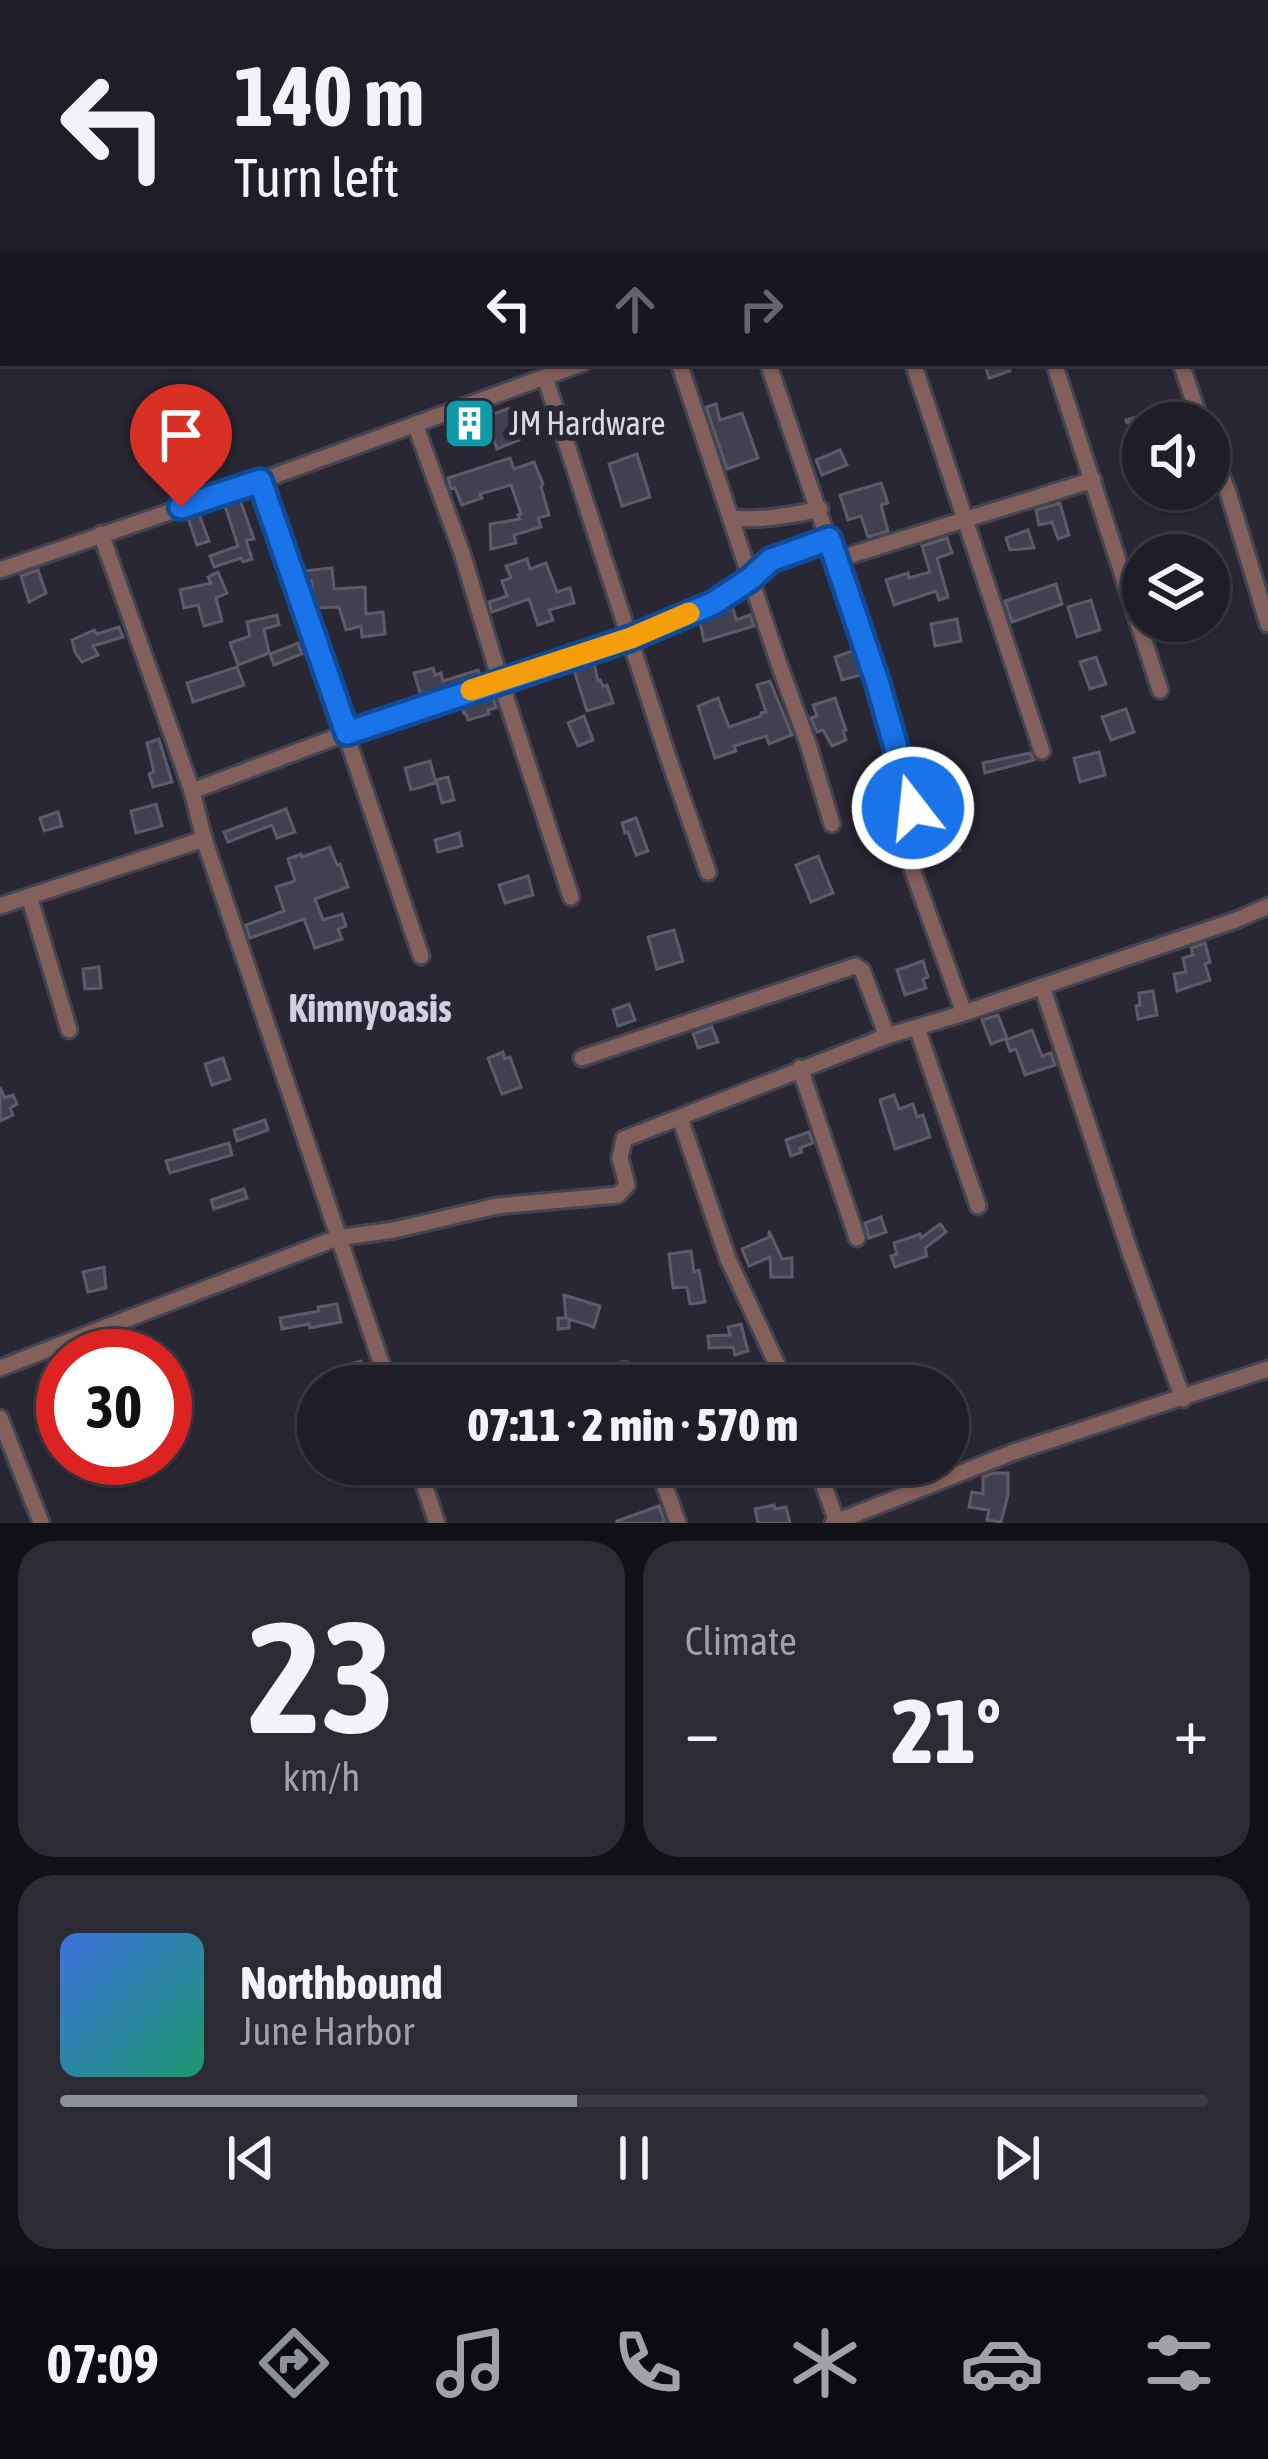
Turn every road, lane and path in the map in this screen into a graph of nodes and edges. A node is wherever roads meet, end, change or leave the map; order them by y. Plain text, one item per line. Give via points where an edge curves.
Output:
1 (575, 366) edge
2 (680, 366) edge
3 (770, 366) edge
4 (914, 366) edge
5 (1055, 366) edge
6 (1181, 366) edge
7 (545, 377) junction
8 (1194, 402) edge
9 (415, 424) junction
10 (1093, 480) junction
11 (260, 481) junction
12 (1230, 500) edge
13 (820, 509) junction
14 (730, 517) junction
15 (964, 518) junction
16 (101, 534) junction
17 (829, 539) junction
18 (835, 560) junction
19 (0, 570) edge
20 (750, 579) junction
21 (1268, 624) edge
22 (631, 638) junction
23 (500, 680) junction
24 (1160, 690) dead end
25 (347, 733) junction
26 (1042, 751) dead end
27 (192, 791) junction
28 (913, 808) dead end
29 (832, 824) dead end
30 (897, 826) dead end
31 (204, 838) junction
32 (708, 872) dead end
33 (28, 896) junction
34 (571, 897) dead end
35 (0, 906) edge
36 (1268, 906) edge
37 (421, 956) dead end
38 (1042, 986) junction
39 (964, 1013) junction
40 (916, 1028) junction
41 (69, 1030) dead end
42 (887, 1036) junction
43 (582, 1058) dead end
44 (800, 1068) junction
45 (680, 1118) junction
46 (978, 1206) dead end
47 (337, 1238) junction
48 (857, 1238) dead end
49 (382, 1365) edge
50 (778, 1365) edge
51 (0, 1368) edge
52 (1268, 1369) edge
53 (1184, 1399) junction
54 (0, 1418) edge
55 (424, 1485) edge
56 (664, 1485) edge
57 (823, 1485) edge
58 (41, 1522) edge
59 (835, 1522) edge
60 (437, 1523) edge
61 (678, 1523) edge

1 - 7 street
2 - 14 street
3 - 13 street
4 - 15 street
5 - 10 street
6 - 8 street
7 - 9 street
7 - 22 street
9 - 11 street
9 - 23 street
10 - 15 street
10 - 24 street
11 - 16 street
11 - 25 street
12 - 21 street
13 - 14 street
13 - 17 street
14 - 20 street
15 - 18 street
15 - 26 street
16 - 19 street
16 - 27 street
17 - 18 street
17 - 20 street via 771,560
18 - 28 street
20 - 22 street
20 - 29 street
22 - 23 street
22 - 32 street
23 - 25 street
23 - 34 street
25 - 27 street
25 - 37 street
27 - 31 street
30 - 39 street
31 - 33 street
31 - 47 street
33 - 35 street
33 - 41 street
36 - 38 street
38 - 39 street
38 - 53 street
39 - 40 street
40 - 42 street
40 - 46 street
42 - 43 street via 855,966
42 - 44 street
44 - 45 street
44 - 48 street
45 - 47 street via 623,1139 627,1185 618,1195 497,1206
45 - 50 street via 728,1259
47 - 49 street
47 - 51 street
52 - 53 street
53 - 59 street via 1014,1452
54 - 58 street
55 - 60 street
56 - 61 street
57 - 59 street

